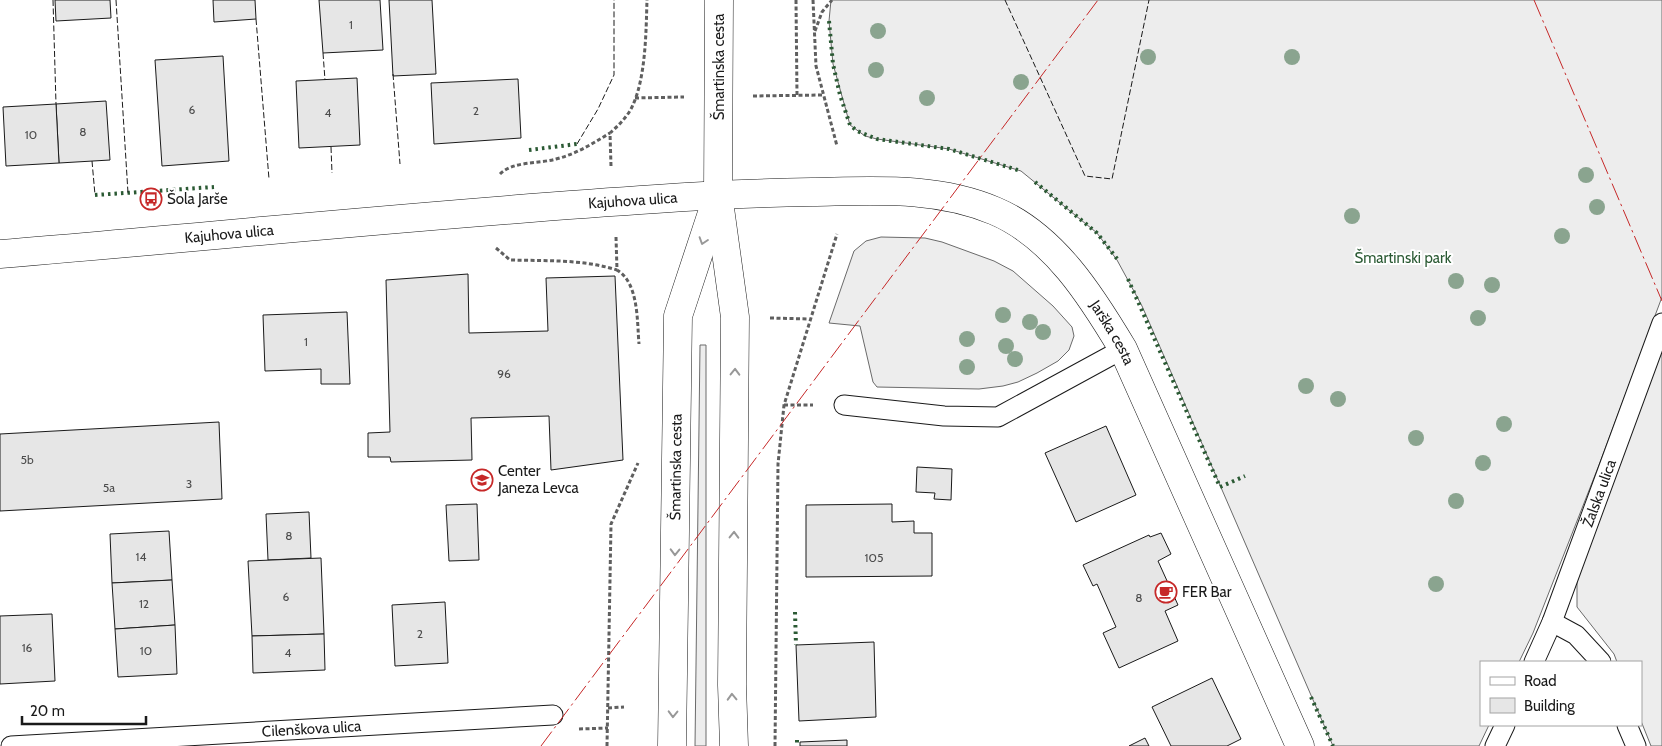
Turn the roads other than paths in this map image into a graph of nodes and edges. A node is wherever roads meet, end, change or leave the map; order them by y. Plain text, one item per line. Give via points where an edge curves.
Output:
1 (719, 0) edge
2 (718, 194) junction
3 (0, 254) edge
4 (1662, 322) edge
5 (1123, 349) junction
6 (844, 405) dead end
7 (1552, 622) junction
8 (1534, 661) edge
9 (1599, 661) edge
10 (553, 715) dead end
11 (1505, 726) edge
12 (1627, 726) edge
13 (11, 746) edge
14 (672, 746) edge
15 (734, 746) edge
16 (1300, 746) edge
17 (1495, 746) edge
18 (1636, 746) edge

1 - 2 main road, Šmartinska cesta
2 - 3 main road, Kajuhova ulica via 578,203
2 - 5 main road, Jarška cesta via 872,190 931,193 966,200 998,212 1027,230 1057,257 1092,297
2 -> 14 main road, Šmartinska cesta via 678,316
15 -> 2 main road, Šmartinska cesta via 735,317
4 - 7 lane, Žalska ulica
5 - 6 lane via 998,417 944,416
5 - 16 main road, Jarška cesta
7 - 8 lane, Žalska ulica
7 - 9 lane via 1576,635
10 - 13 lane, Cilenškova ulica
11 - 17 lane
12 - 18 lane

